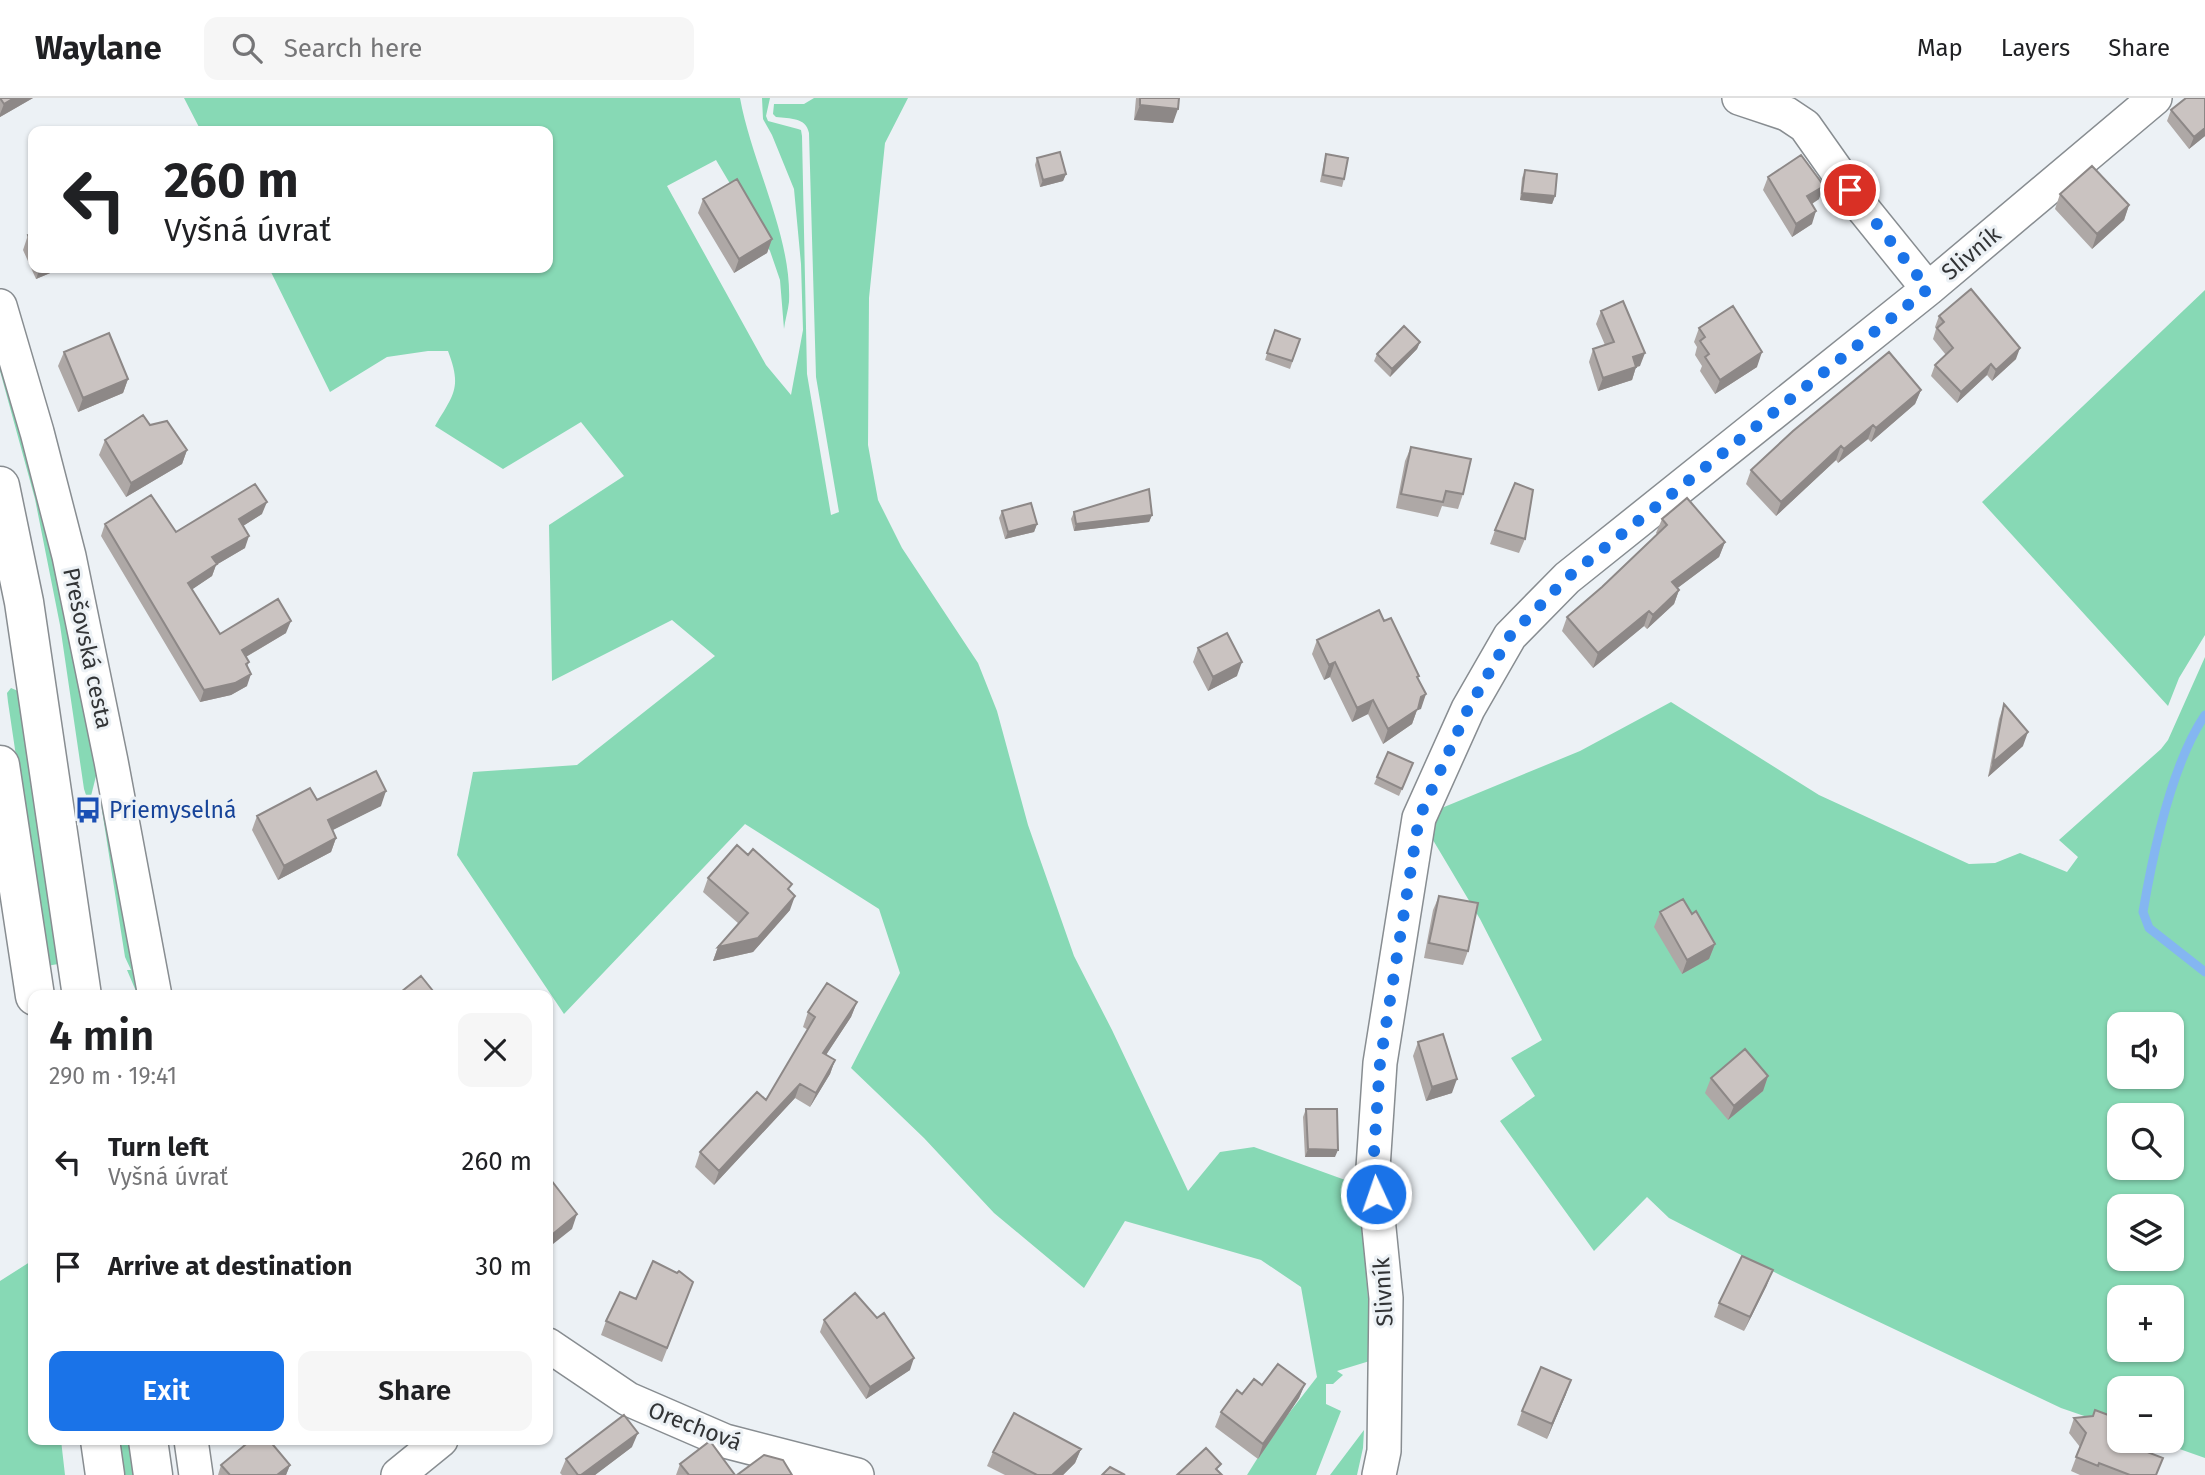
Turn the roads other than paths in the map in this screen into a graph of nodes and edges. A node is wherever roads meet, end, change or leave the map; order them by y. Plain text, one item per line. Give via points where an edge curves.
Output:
1 (1739, 98) edge
2 (2155, 98) edge
3 (1928, 289) junction
4 (0, 306) edge
5 (0, 486) edge
6 (0, 765) edge
7 (80, 980) edge
8 (34, 990) edge
9 (154, 990) edge
10 (553, 1351) edge
11 (1385, 1428) junction
12 (101, 1445) edge
13 (149, 1445) edge
14 (192, 1445) edge
15 (435, 1445) edge
16 (105, 1475) edge
17 (153, 1475) edge
18 (196, 1475) edge
19 (398, 1475) edge
20 (857, 1475) edge
21 (1379, 1475) edge
22 (1408, 1475) edge

1 - 3 street via 1787,114 1805,126
2 - 3 street, Slivník
3 - 11 street, Slivník via 1567,578 1510,636 1468,709 1419,818 1380,1063 1373,1168 1386,1298
4 - 9 street, Prešovská cesta via 69,556
5 - 7 highway via 24,602
6 - 8 highway
10 - 20 street, Orechová via 628,1399 725,1441
11 - 21 street, Slivník
11 - 22 street
12 - 16 highway
13 - 17 highway
14 - 18 street
15 - 19 street

